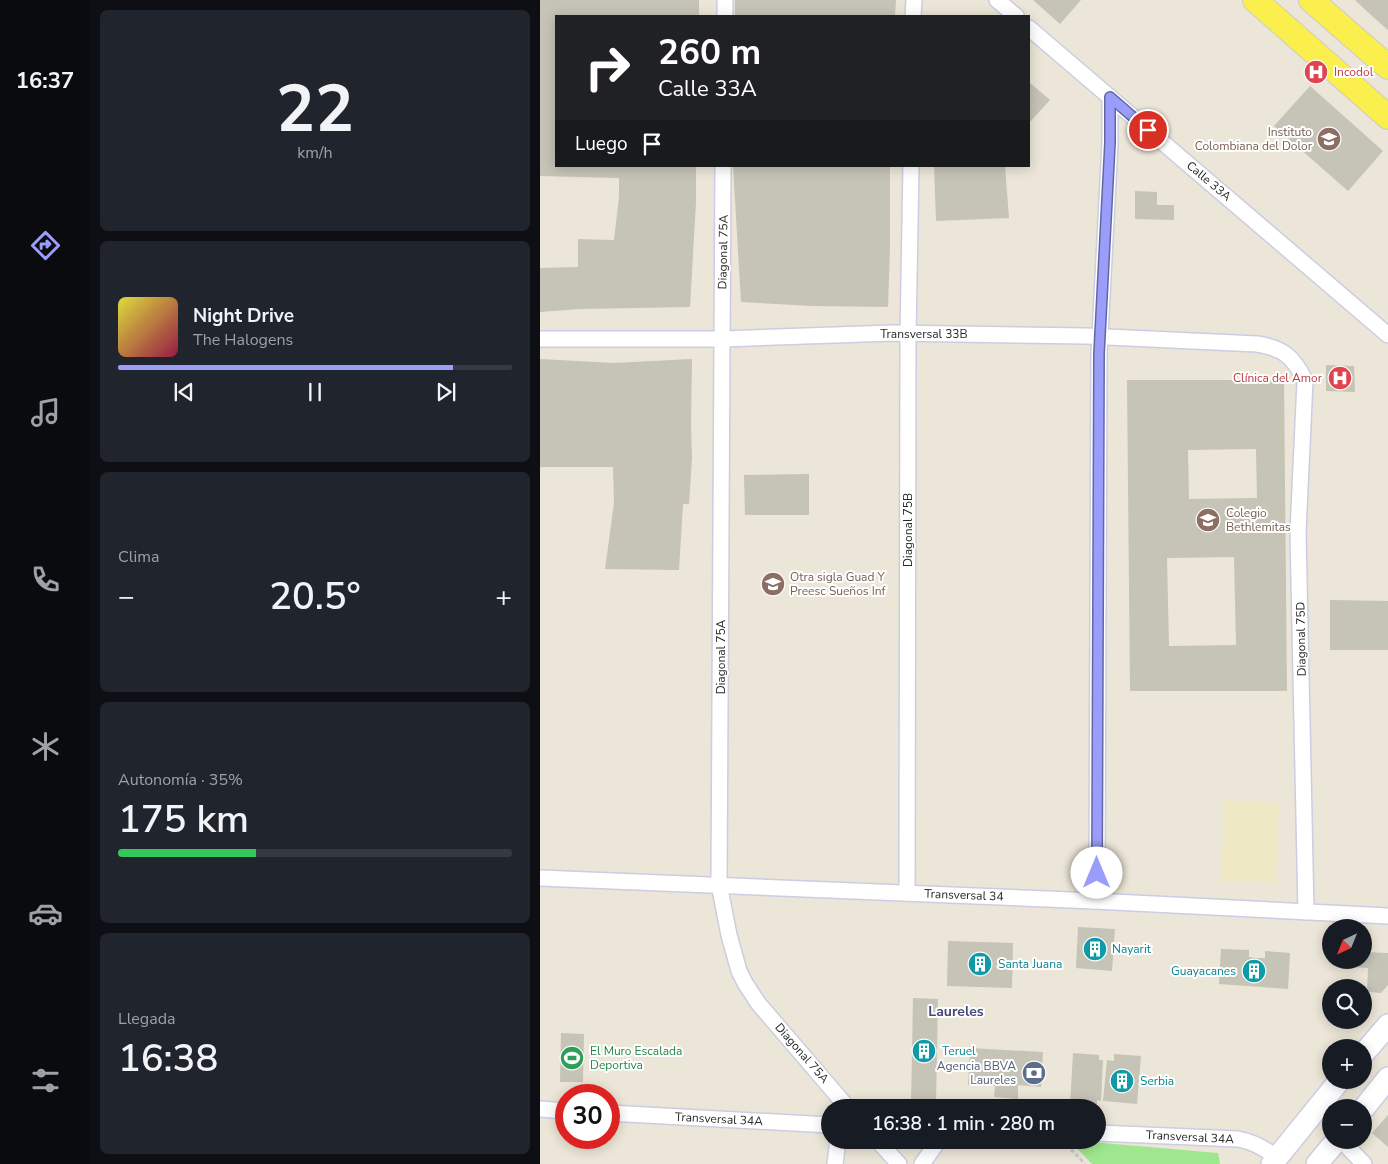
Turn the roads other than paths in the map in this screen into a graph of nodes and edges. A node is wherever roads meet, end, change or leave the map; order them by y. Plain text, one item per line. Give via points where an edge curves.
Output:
1 (725, 0) edge
2 (914, 0) edge
3 (997, 0) edge
4 (1255, 0) edge
5 (1312, 0) edge
6 (725, 15) edge
7 (913, 15) edge
8 (1015, 15) edge
9 (1030, 29) edge
10 (1388, 66) edge
11 (1110, 97) junction
12 (1388, 117) edge
13 (724, 167) edge
14 (911, 167) edge
15 (908, 334) junction
16 (1388, 334) edge
17 (1100, 337) junction
18 (540, 339) edge
19 (723, 339) junction
20 (1299, 368) joint
21 (540, 878) edge
22 (720, 884) junction
23 (908, 893) junction
24 (1094, 901) junction
25 (1306, 912) junction
26 (1388, 916) edge
27 (1388, 1025) edge
28 (1372, 1044) edge
29 (1388, 1078) edge
30 (1333, 1089) edge
31 (840, 1099) edge
32 (1371, 1099) edge
33 (540, 1109) edge
34 (555, 1110) edge
35 (620, 1114) edge
36 (821, 1125) edge
37 (1106, 1133) edge
38 (837, 1149) edge
39 (885, 1149) edge
40 (933, 1149) edge
41 (1331, 1149) edge
42 (1348, 1149) edge
43 (1274, 1161) edge
44 (835, 1164) edge
45 (899, 1164) edge
46 (922, 1164) edge
47 (1317, 1164) edge
48 (1364, 1164) edge

1 - 6 street
2 - 7 street
3 - 8 street
4 - 12 main road
5 - 10 main road
9 - 11 street, Calle 33A
11 - 16 street, Calle 33A
11 - 17 street
13 - 19 street, Diagonal 75A
14 - 15 street, Diagonal 75B
15 - 17 street, Transversal 33B
15 - 19 street, Transversal 33B
15 - 23 street, Diagonal 75B
17 - 20 street, Transversal 33B via 1271,346 1287,353
17 - 24 street via 1097,864
18 - 19 street, Transversal 33B
19 - 22 street, Diagonal 75A
20 - 25 street, Diagonal 75D via 1305,381 1298,532
21 - 22 street, Transversal 34
22 - 23 street, Transversal 34
22 - 31 street, Diagonal 75A via 729,935 745,983 758,1003
23 - 24 street, Transversal 34
24 - 25 street, Transversal 34
25 - 26 street, Transversal 34
27 - 28 street
29 - 32 street
30 - 43 street
33 - 34 street
35 - 36 street, Transversal 34A
37 - 43 street, Transversal 34A via 1238,1139 1264,1148
38 - 44 street
39 - 45 street
40 - 46 street
41 - 47 street
42 - 48 street

